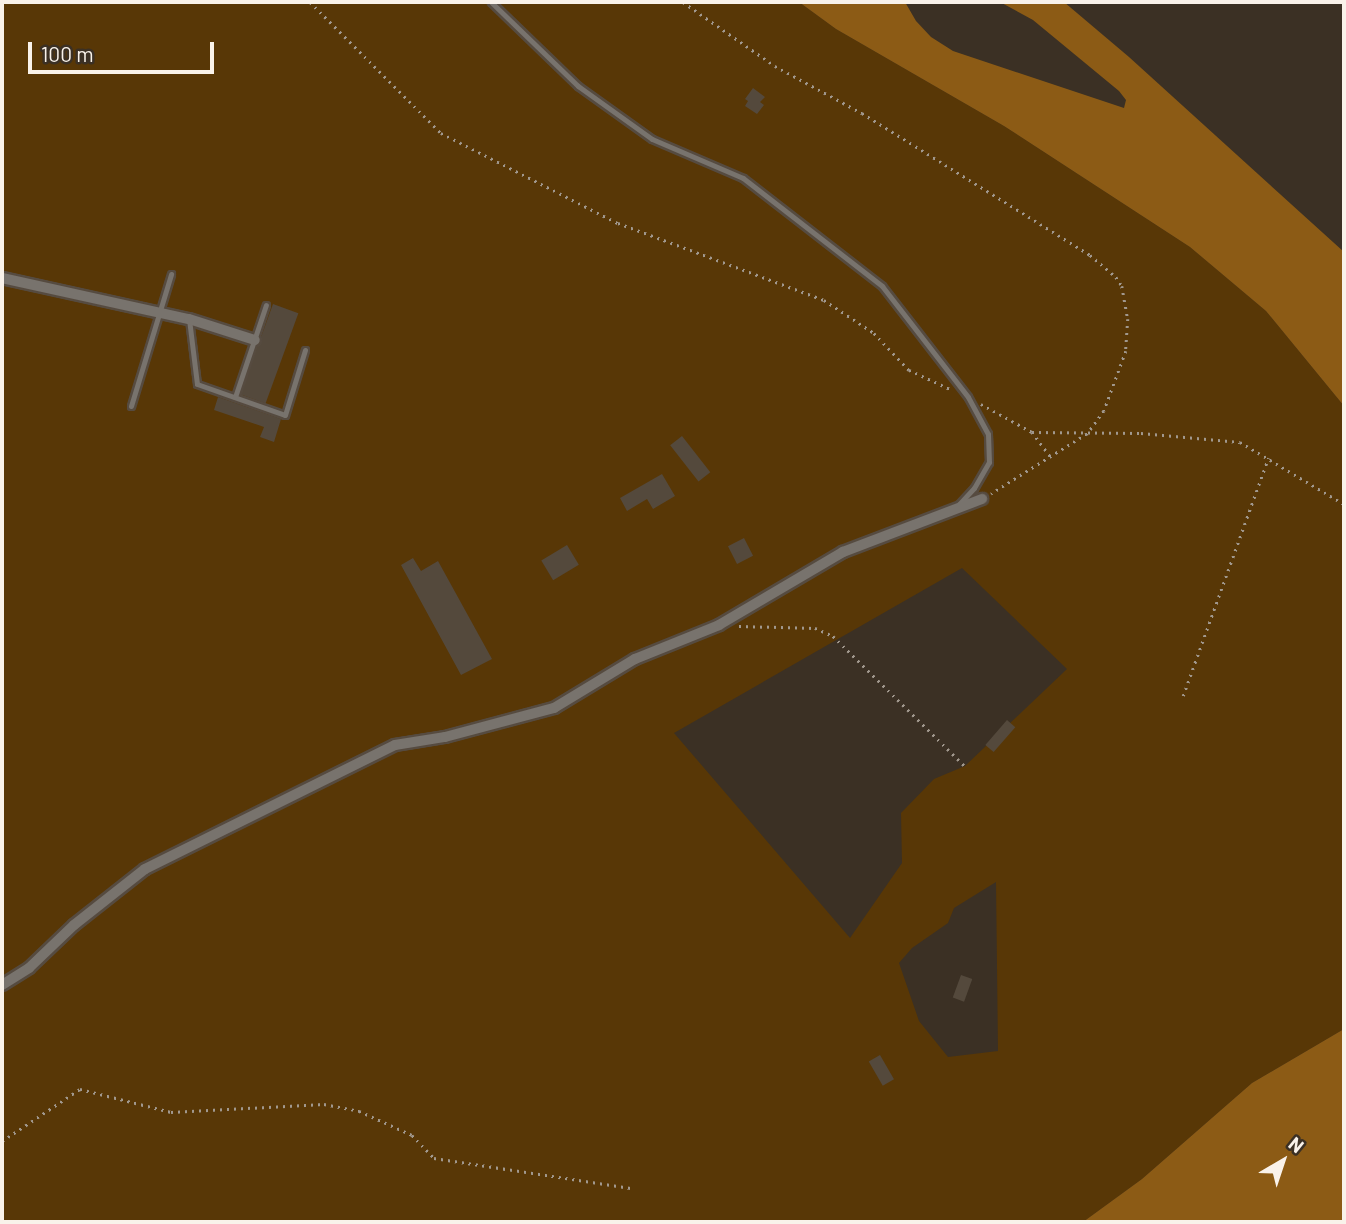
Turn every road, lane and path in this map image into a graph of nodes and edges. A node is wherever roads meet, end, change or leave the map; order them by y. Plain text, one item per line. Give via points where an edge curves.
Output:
1 (310, 2) edge
2 (491, 2) edge
3 (683, 2) edge
4 (171, 274) dead end
5 (2, 278) edge
6 (266, 305) dead end
7 (159, 313) junction
8 (189, 319) junction
9 (255, 340) junction
10 (305, 350) dead end
11 (235, 397) junction
12 (968, 397) junction
13 (131, 406) dead end
14 (1032, 432) junction
15 (1087, 434) junction
16 (1050, 456) junction
17 (1268, 458) junction
18 (982, 499) joint
19 (1344, 505) edge
20 (953, 511) junction
21 (719, 625) junction
22 (1183, 696) dead end
23 (965, 766) dead end
24 (2, 985) edge
25 (2, 1141) edge
26 (631, 1188) dead end

1 - 12 path via 441,133 618,223 824,300 874,333 909,370
2 - 12 lane via 578,86 652,139 743,178 882,286
3 - 15 path via 775,66 862,113 1090,255 1116,277 1127,311 1126,351 1104,411
4 - 7 lane
5 - 7 street
6 - 9 lane
7 - 8 street
7 - 13 lane
8 - 9 street
8 - 11 lane via 197,384
9 - 11 lane
10 - 11 lane via 285,415
12 - 14 path
12 - 20 lane via 988,434 989,462
14 - 15 path
14 - 16 path
15 - 16 path
15 - 17 path via 1141,433 1240,442
16 - 18 path
17 - 19 path
17 - 22 path
18 - 20 street
20 - 21 street via 843,552
21 - 23 path via 815,628 833,636
21 - 24 street via 635,659 554,708 395,746 157,863
25 - 26 path via 80,1089 172,1112 324,1104 359,1111 412,1135 434,1158

